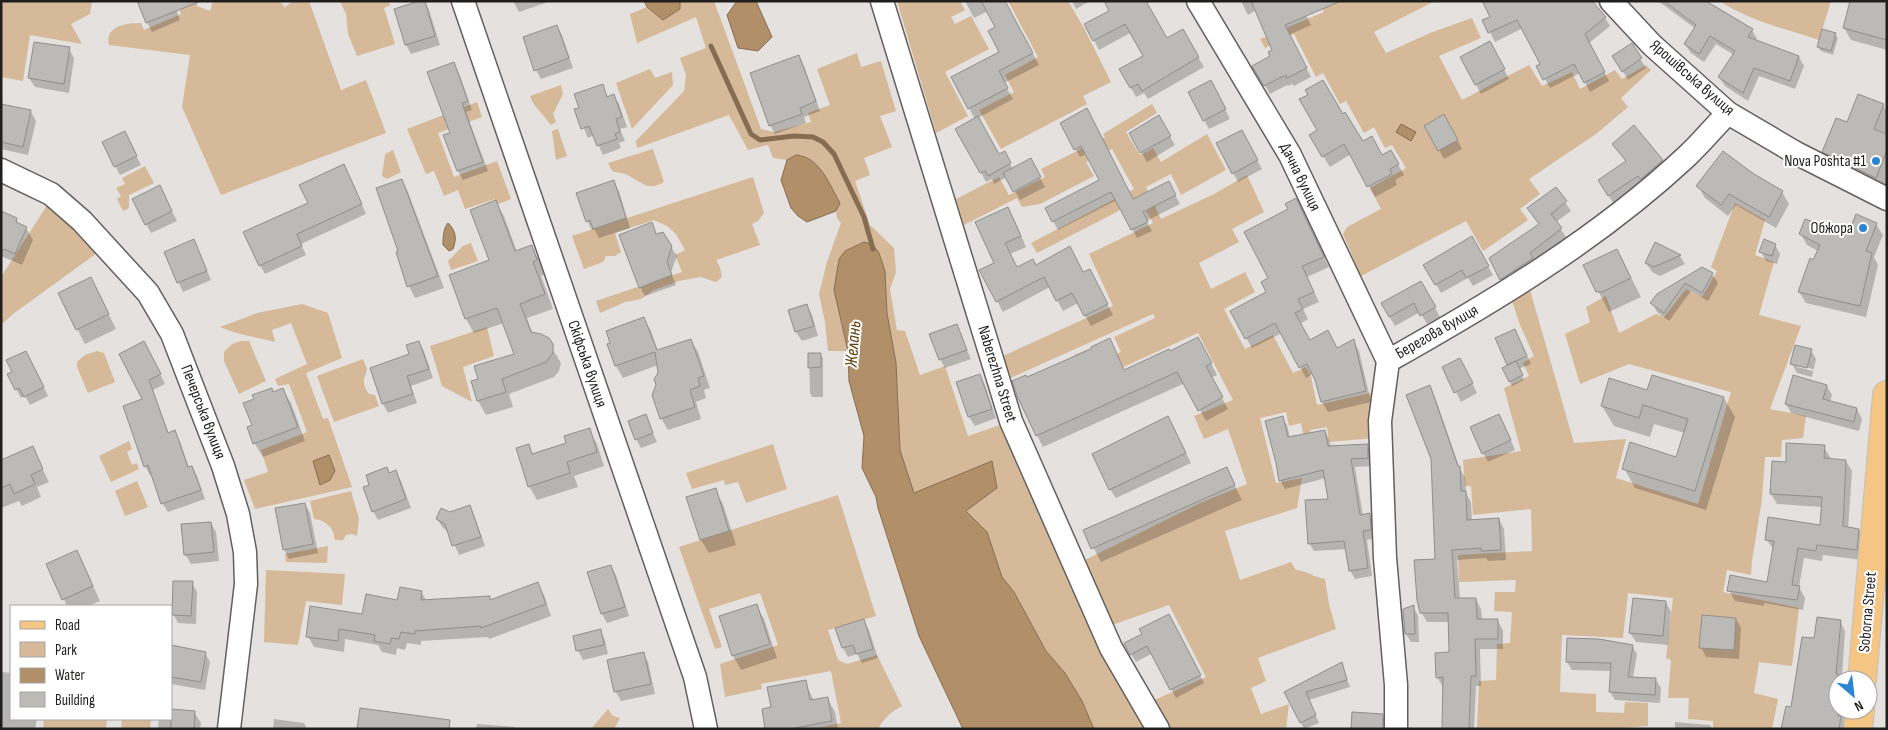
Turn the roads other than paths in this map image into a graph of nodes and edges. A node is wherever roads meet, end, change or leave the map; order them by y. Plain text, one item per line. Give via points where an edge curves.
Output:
1 (463, 1) edge
2 (882, 1) edge
3 (1198, 1) edge
4 (1611, 1) edge
5 (1728, 112) junction
6 (1, 170) edge
7 (1887, 200) edge
8 (1388, 361) junction
9 (1887, 395) edge
10 (1863, 670) edge
11 (230, 729) edge
12 (706, 729) edge
13 (1158, 729) edge
14 (1396, 729) edge

1 - 12 street, Скіфська вулиця via 695,677
2 - 13 street, Naberezhna Street via 1011,421 1111,648
3 - 8 street, Дачна вулиця via 1290,155
4 - 5 street, Ярошівська вулиця via 1652,45
5 - 7 street, Ярошівська вулиця via 1796,153
5 - 8 street, Берегова вулиця via 1686,156 1626,208 1475,312
6 - 11 street, Печерська вулиця via 51,194 82,221 148,293 172,334 224,466 245,552 246,584
8 - 14 street, Берегова вулиця via 1380,421
9 - 10 main road, Soborna Street

